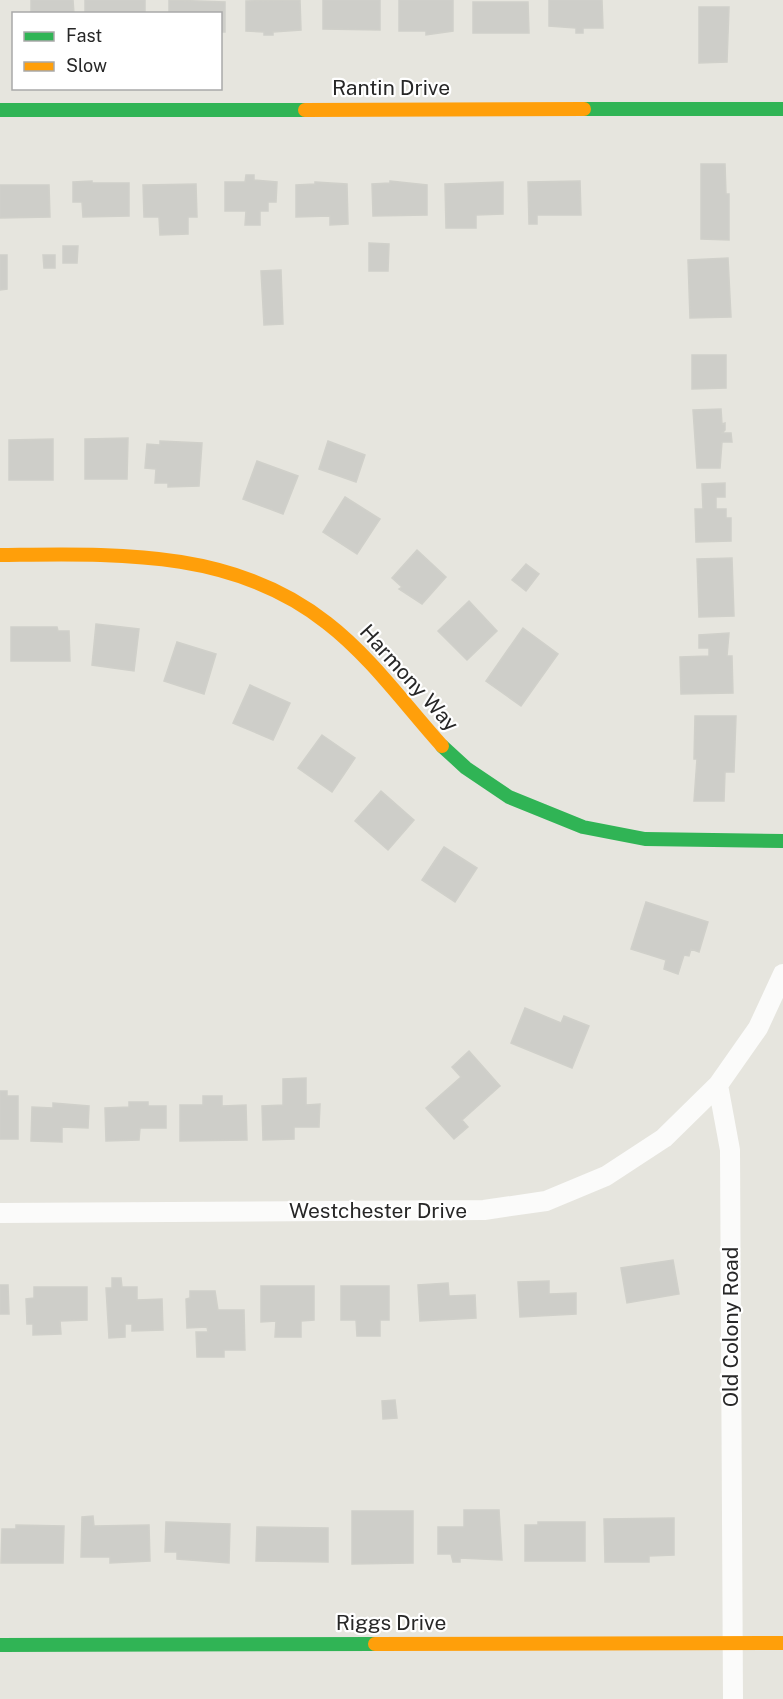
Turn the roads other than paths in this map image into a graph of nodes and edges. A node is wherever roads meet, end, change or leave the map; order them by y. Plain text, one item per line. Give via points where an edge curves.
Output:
1 (783, 109) edge
2 (0, 110) edge
3 (0, 555) edge
4 (783, 841) edge
5 (783, 974) edge
6 (718, 1085) junction
7 (0, 1213) edge
8 (733, 1643) junction
9 (783, 1643) edge
10 (0, 1644) edge
11 (733, 1699) edge

1 - 2 street, Rantin Drive
3 - 4 street, Harmony Way via 134,555 213,566 276,590 329,623 371,662 448,753 489,785 535,810 584,828 635,838
5 - 6 street via 758,1028
6 - 7 street, Westchester Drive via 664,1138 606,1176 546,1201 484,1210
6 - 8 street, Old Colony Road via 730,1150
8 - 9 street, Riggs Drive
8 - 10 street, Riggs Drive
8 - 11 street, Old Colony Road

